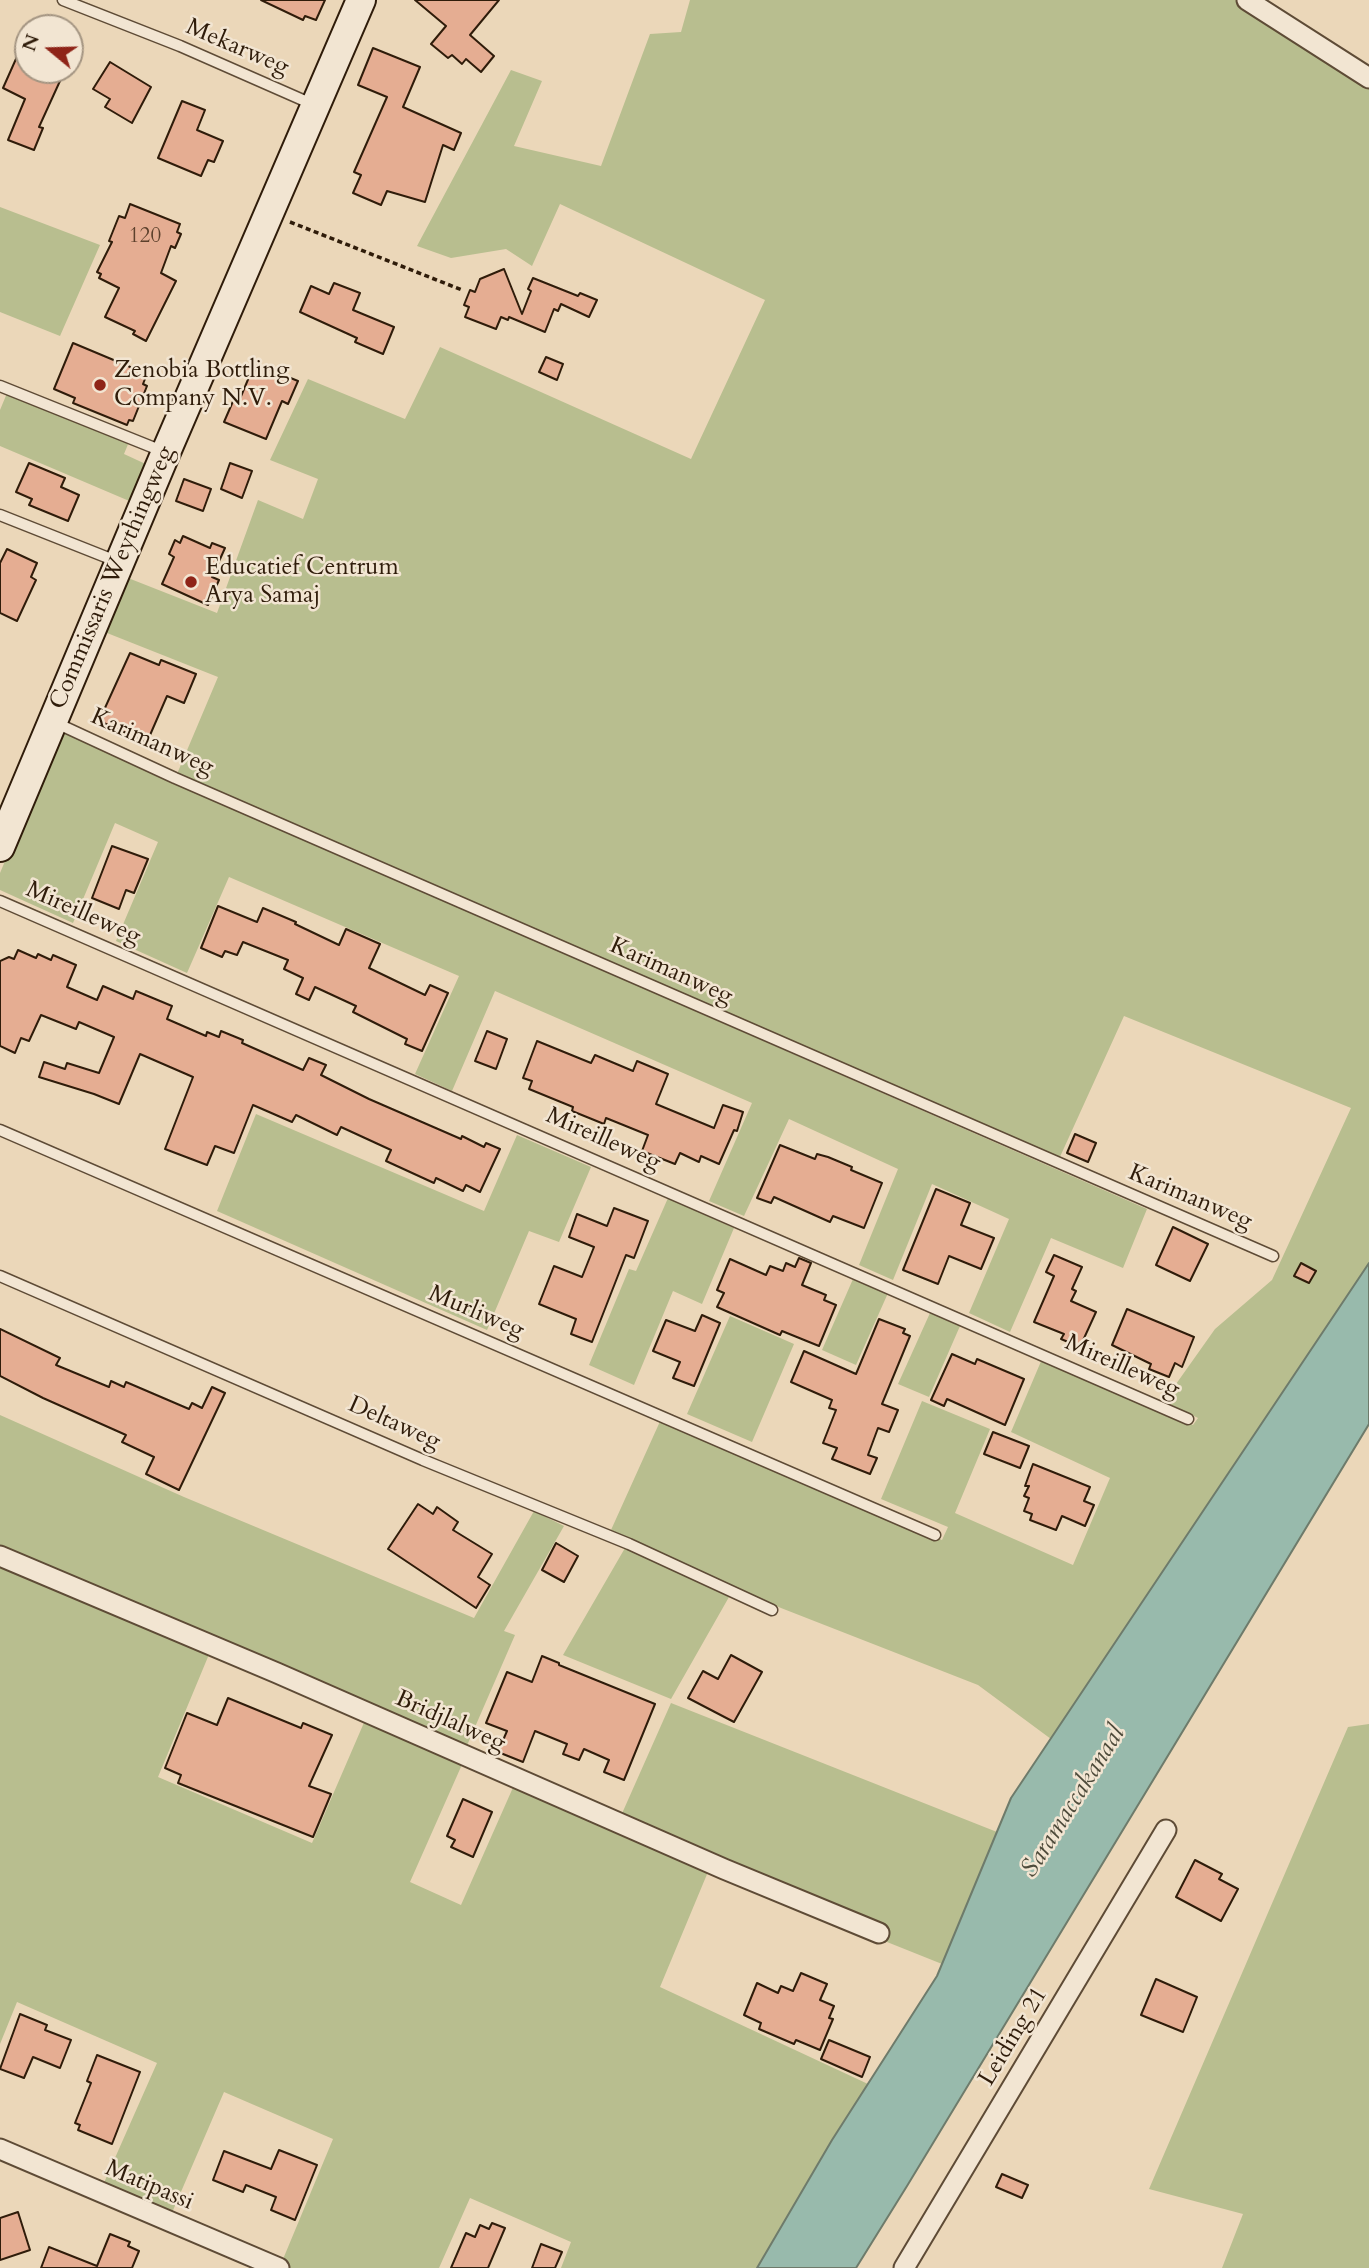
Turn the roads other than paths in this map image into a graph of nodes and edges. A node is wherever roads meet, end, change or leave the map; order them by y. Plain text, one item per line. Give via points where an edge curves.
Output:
1 (63, 0) edge
2 (361, 0) edge
3 (1247, 0) edge
4 (1369, 78) edge
5 (316, 106) junction
6 (0, 386) edge
7 (166, 452) junction
8 (0, 515) edge
9 (120, 563) junction
10 (53, 722) junction
11 (0, 847) edge
12 (0, 901) edge
13 (0, 1130) edge
14 (1273, 1256) dead end
15 (0, 1276) edge
16 (1188, 1419) dead end
17 (935, 1535) dead end
18 (0, 1556) edge
19 (772, 1610) dead end
20 (1167, 1830) dead end
21 (879, 1933) dead end
22 (0, 2149) edge
23 (279, 2268) edge
24 (904, 2268) edge

1 - 5 lane, Mekarweg
2 - 5 main road, Commissaris Weythingweg
3 - 4 street
5 - 7 main road, Commissaris Weythingweg
6 - 7 lane
7 - 9 main road, Commissaris Weythingweg
8 - 9 lane
9 - 10 main road, Commissaris Weythingweg
10 - 11 main road, Commissaris Weythingweg
10 - 14 lane, Karimanweg
12 - 16 lane, Mireilleweg
13 - 17 lane, Murliweg
15 - 19 lane, Deltaweg via 629,1544
18 - 21 street, Bridjlalweg
20 - 24 street, Leiding 21
22 - 23 street, Matipassi

